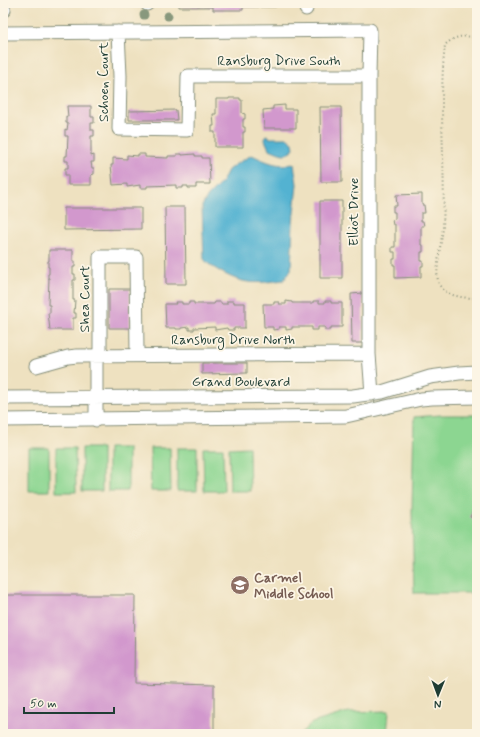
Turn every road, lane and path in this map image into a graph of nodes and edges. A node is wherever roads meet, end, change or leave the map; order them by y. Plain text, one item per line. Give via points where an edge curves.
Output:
1 (118, 32) junction
2 (3, 33) edge
3 (477, 37) edge
4 (188, 76) joint
5 (369, 76) junction
6 (477, 298) edge
7 (369, 354) junction
8 (137, 355) junction
9 (98, 356) junction
10 (36, 366) dead end
11 (477, 372) edge
12 (372, 394) junction
13 (477, 397) edge
14 (3, 398) edge
15 (97, 398) junction
16 (3, 420) edge
17 (96, 420) junction

1 - 2 street
1 - 4 street, Schoen Court via 119,130 188,130
1 - 5 street, Elliot Drive via 370,30
3 - 6 path via 452,38 445,45 442,129 443,228 437,276 439,285 454,296
4 - 5 street, Ransburg Drive South
5 - 7 street, Elliot Drive
7 - 8 street, Ransburg Drive North
7 - 12 street, Elliot Drive
8 - 9 street, Ransburg Drive North
8 - 9 street, Shea Court via 136,257 100,257
9 - 10 street, Ransburg Drive North via 68,357
9 - 15 street
11 - 12 street, Grand Boulevard via 430,377
12 - 15 street, Grand Boulevard
13 - 17 street via 421,399 346,416
14 - 15 street, Grand Boulevard
15 - 17 street
16 - 17 street

